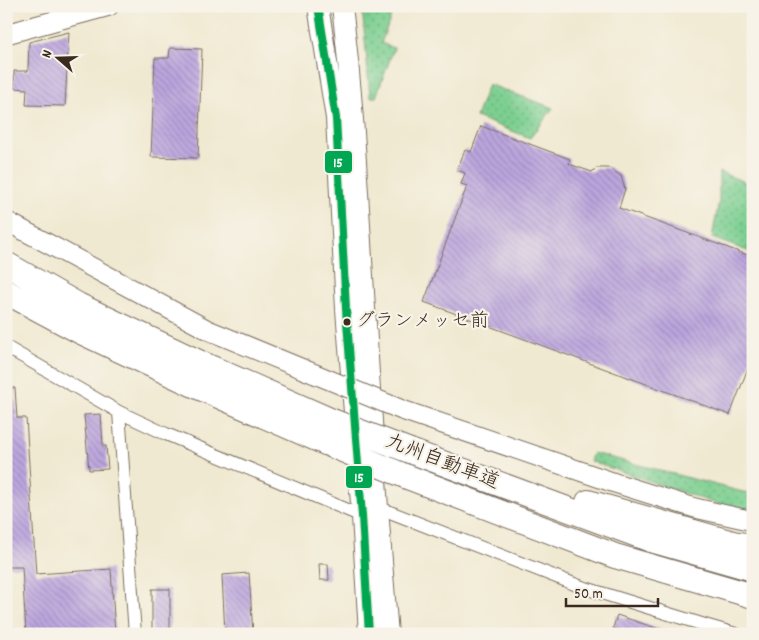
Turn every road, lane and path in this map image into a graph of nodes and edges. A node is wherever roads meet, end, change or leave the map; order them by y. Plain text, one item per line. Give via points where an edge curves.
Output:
1 (62, 6) edge
2 (109, 6) edge
3 (309, 6) edge
4 (318, 6) edge
5 (342, 6) edge
6 (6, 22) edge
7 (6, 34) edge
8 (336, 118) junction
9 (6, 220) edge
10 (6, 264) edge
11 (6, 292) edge
12 (6, 347) edge
13 (119, 412) junction
14 (410, 452) junction
15 (370, 512) junction
16 (753, 521) edge
17 (753, 546) edge
18 (753, 569) edge
19 (753, 596) edge
20 (135, 634) edge
21 (369, 634) edge
22 (388, 634) edge
23 (736, 634) edge

1 - 6 street
2 - 7 street
3 - 8 street via 314,18 326,96
4 - 8 main road
5 - 15 main road via 356,149
8 - 15 main road via 346,309
9 - 16 street, bridge via 208,330 402,410 615,483 695,508
10 - 14 highway, 九州自動車道, bridge via 78,305 204,365
11 - 19 highway, 九州自動車道, bridge via 81,332 196,386 405,476 615,556
12 - 13 street
13 - 15 street via 166,434
13 - 20 street
14 - 17 highway
14 - 18 highway, 九州自動車道 via 650,540
15 - 21 main road
15 - 22 main road
15 - 23 street via 582,587

